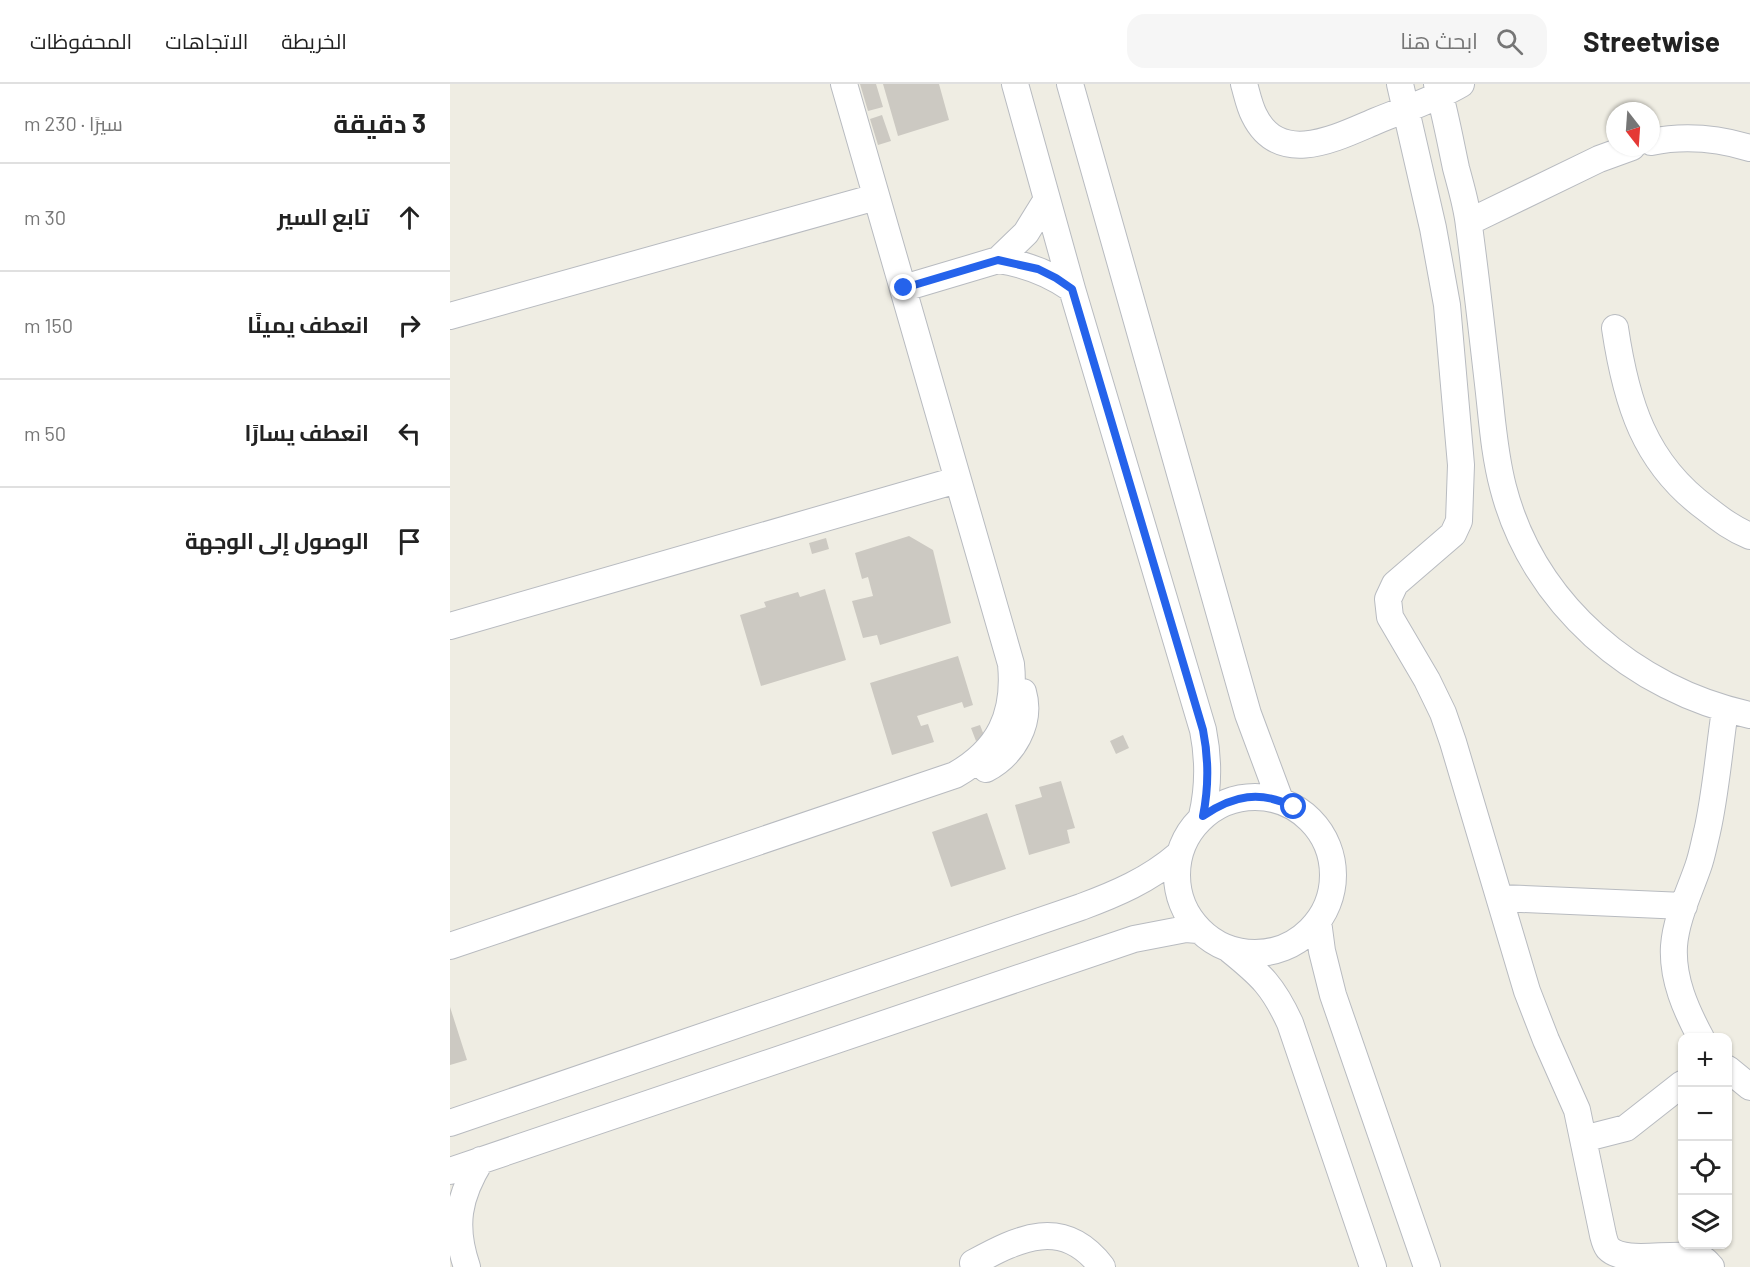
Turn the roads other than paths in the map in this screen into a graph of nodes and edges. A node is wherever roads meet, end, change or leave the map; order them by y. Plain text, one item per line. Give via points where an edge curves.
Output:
1 (844, 84) edge
2 (1015, 84) edge
3 (1070, 84) edge
4 (1244, 84) edge
5 (1400, 84) edge
6 (1446, 88) edge
7 (1407, 109) junction
8 (1660, 141) edge
9 (1750, 147) edge
10 (1607, 156) edge
11 (876, 197) junction
12 (1047, 199) junction
13 (1468, 222) junction
14 (998, 260) junction
15 (904, 288) junction
16 (1072, 289) junction
17 (450, 316) edge
18 (1614, 328) dead end
19 (957, 480) junction
20 (1750, 536) edge
21 (450, 626) edge
22 (1738, 712) edge
23 (1280, 800) junction
24 (1203, 816) junction
25 (1178, 855) junction
26 (1500, 898) junction
27 (1684, 906) junction
28 (1318, 921) junction
29 (1198, 930) junction
30 (450, 946) edge
31 (1230, 950) junction
32 (1699, 1033) edge
33 (1732, 1072) edge
34 (1679, 1087) edge
35 (1750, 1087) edge
36 (450, 1123) edge
37 (1583, 1139) junction
38 (481, 1160) junction
39 (450, 1171) edge
40 (459, 1248) edge
41 (966, 1265) edge
42 (1083, 1267) edge
43 (1102, 1267) edge
44 (1373, 1267) edge
45 (1427, 1267) edge
46 (1711, 1267) edge

1 - 11 street
2 - 12 street
3 - 23 street via 1248,714
4 - 7 street via 1261,125 1280,140 1297,145 1314,145
5 - 7 street
6 - 7 street
6 - 13 street
7 - 26 street via 1447,305 1461,465 1460,501 1454,534 1395,584 1388,599 1390,617 1443,713
8 - 9 street via 1709,139
10 - 13 street
11 - 15 street
11 - 17 street
12 - 14 street via 1026,233
12 - 16 street
13 - 22 street via 1497,463 1523,540 1551,587 1606,647 1650,678 1700,701
14 - 15 street
14 - 16 street via 1038,269
15 - 19 street
16 - 24 street via 1203,730 1209,770
18 - 20 street via 1633,410 1654,455 1689,497 1733,529
19 - 21 street
19 - 30 street via 1011,664 1012,698 1008,714 993,744 982,756 955,775
22 - 27 street via 1699,864
23 - 24 street via 1238,798
23 - 28 street via 1310,818 1329,850 1332,887
24 - 25 street via 1187,834
25 - 29 street via 1179,895
25 - 36 street via 1144,880 1090,904
26 - 27 street
26 - 37 street via 1535,1014 1573,1100
27 - 32 street via 1674,946 1676,971 1681,995
28 - 31 street via 1305,935 1269,952
28 - 45 street via 1333,995
29 - 31 street
29 - 38 street via 1134,939
31 - 44 street via 1266,980 1280,999
33 - 35 street
34 - 37 street via 1626,1128
37 - 46 street via 1608,1249 1621,1258 1693,1258 1705,1260
38 - 39 street
38 - 40 street via 465,1192
41 - 42 street via 1025,1251 1043,1251
41 - 43 street via 1024,1238 1056,1237 1074,1242

